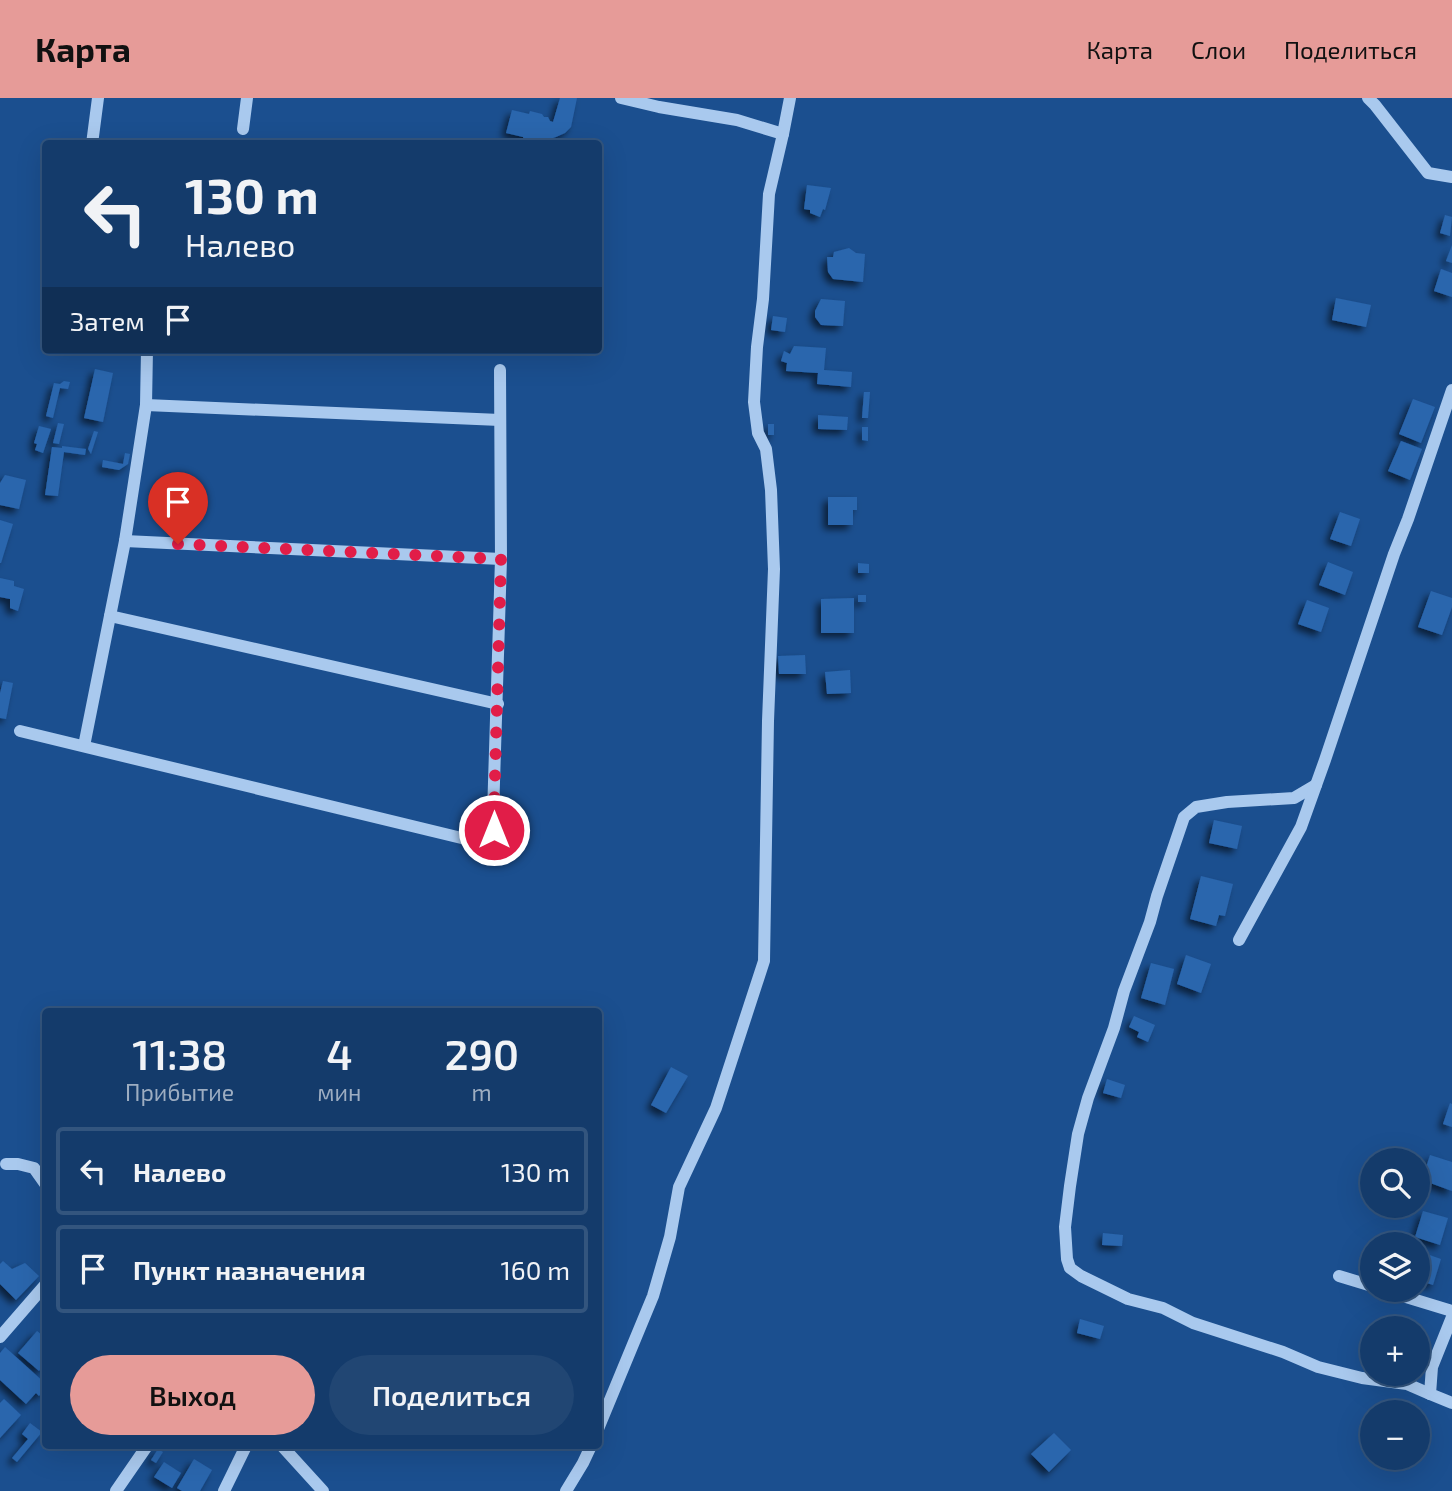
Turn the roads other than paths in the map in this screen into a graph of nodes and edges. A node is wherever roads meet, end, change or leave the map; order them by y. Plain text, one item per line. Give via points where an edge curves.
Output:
1 (98, 98) edge
2 (247, 98) edge
3 (621, 98) edge
4 (790, 98) edge
5 (1368, 98) edge
6 (665, 103) edge
7 (243, 129) dead end
8 (783, 134) junction
9 (93, 140) edge
10 (1452, 177) edge
11 (147, 354) edge
12 (500, 370) dead end
13 (1452, 390) edge
14 (146, 405) junction
15 (500, 420) junction
16 (125, 541) junction
17 (501, 559) junction
18 (110, 616) junction
19 (498, 704) junction
20 (20, 731) dead end
21 (84, 746) junction
22 (1316, 785) junction
23 (1239, 940) dead end
24 (6, 1164) dead end
25 (42, 1179) edge
26 (1339, 1276) dead end
27 (1360, 1282) edge
28 (42, 1289) edge
29 (1422, 1302) edge
30 (1452, 1311) edge
31 (1452, 1317) edge
32 (0, 1337) edge
33 (1430, 1394) junction
34 (1452, 1403) edge
35 (602, 1419) edge
36 (145, 1449) edge
37 (245, 1449) edge
38 (285, 1449) edge
39 (590, 1449) edge
40 (116, 1491) edge
41 (224, 1491) edge
42 (323, 1491) edge
43 (566, 1491) edge

1 - 9 street
2 - 7 street
3 - 6 street
4 - 8 street
5 - 10 street via 1428,173
6 - 8 street
8 - 35 street via 769,194 754,402 771,490 774,569 764,961 716,1108 679,1187 653,1296
11 - 14 street
12 - 15 street
13 - 22 street
14 - 15 street
14 - 16 street
15 - 17 street
16 - 17 street
16 - 18 street
17 - 19 street
18 - 19 street
18 - 21 street
19 - 21 street via 494,830 491,838 478,842
20 - 21 street
22 - 23 street via 1301,827
22 - 33 street via 1294,798 1196,807 1184,817 1078,1134 1065,1227 1067,1259 1081,1276 1128,1299 1318,1367 1407,1384
24 - 25 street via 34,1168
26 - 27 street
28 - 32 street
29 - 30 street
31 - 33 street via 1432,1367
33 - 34 street
36 - 40 street
37 - 41 street
38 - 42 street
39 - 43 street

